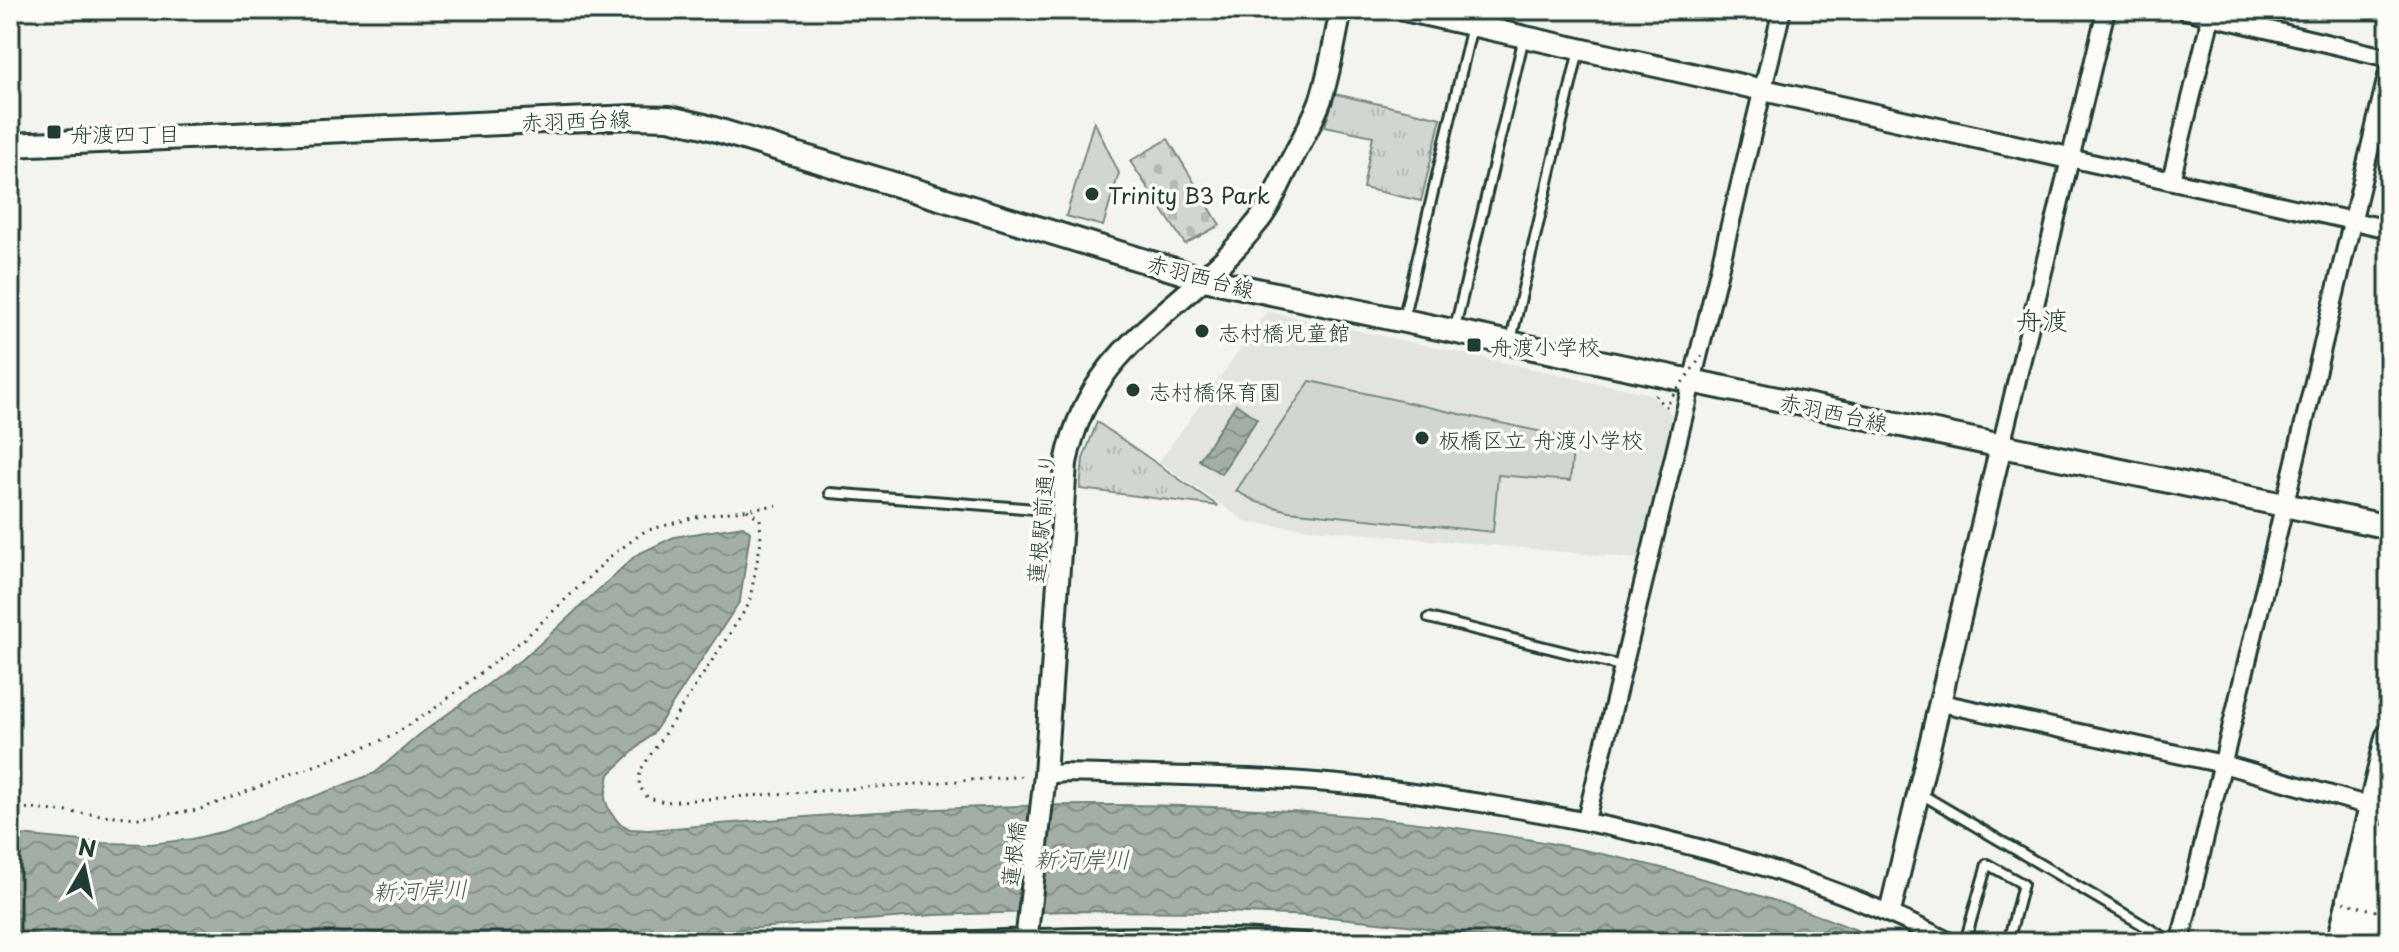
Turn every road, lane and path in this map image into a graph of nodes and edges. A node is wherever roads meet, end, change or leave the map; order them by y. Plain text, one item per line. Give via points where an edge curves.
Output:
1 (1341, 10) edge
2 (1404, 10) edge
3 (1782, 10) edge
4 (2106, 10) edge
5 (2185, 10) edge
6 (2209, 13) edge
7 (1472, 25) junction
8 (1524, 36) junction
9 (1579, 49) junction
10 (2389, 58) edge
11 (2389, 68) edge
12 (1764, 90) junction
13 (10, 145) edge
14 (2069, 158) junction
15 (2171, 180) junction
16 (2352, 220) junction
17 (2389, 229) edge
18 (1204, 279) junction
19 (1403, 320) junction
20 (1454, 332) junction
21 (1510, 344) junction
22 (1702, 356) dead end
23 (1691, 380) junction
24 (1669, 409) dead end
25 (2001, 446) junction
26 (830, 493) dead end
27 (777, 505) dead end
28 (2284, 505) junction
29 (747, 510) junction
30 (1063, 511) junction
31 (2389, 527) edge
32 (1429, 618) dead end
33 (1621, 666) junction
34 (1941, 703) junction
35 (2389, 738) edge
36 (2223, 764) junction
37 (1044, 779) junction
38 (1919, 792) junction
39 (10, 807) edge
40 (2373, 807) junction
41 (1586, 820) junction
42 (2389, 837) edge
43 (2384, 873) edge
44 (2336, 900) dead end
45 (1890, 912) junction
46 (2387, 914) edge
47 (1026, 936) edge
48 (919, 942) edge
49 (1305, 942) edge
50 (1950, 942) edge
51 (1965, 942) edge
52 (2008, 942) edge
53 (2172, 942) edge
54 (2180, 942) edge
55 (2341, 942) edge
56 (2363, 942) edge

1 - 18 street, 蓮根駅前通り via 1320,101 1270,202 1257,224
2 - 7 street
3 - 12 street
4 - 14 street
5 - 6 street
6 - 10 street
6 - 15 street
7 - 8 street
7 - 19 lane
8 - 9 street
8 - 20 lane
9 - 12 street
9 - 21 lane
11 - 16 street
12 - 14 street
12 - 23 street
13 - 18 main road, 赤羽西台線 via 669,118
14 - 15 street
14 - 25 street
15 - 16 street
16 - 17 street
16 - 28 street
18 - 19 main road, 赤羽西台線
18 - 30 street, 蓮根駅前通り via 1103,373 1070,444
19 - 20 main road, 赤羽西台線
20 - 21 main road, 赤羽西台線
21 - 23 main road, 赤羽西台線
22 - 24 path, bridge via 1669,403 1659,393 1655,397
23 - 25 main road, 赤羽西台線
23 - 33 street
25 - 28 main road, 赤羽西台線
25 - 34 street
26 - 30 lane
27 - 29 path
28 - 31 main road, 赤羽西台線
28 - 36 street
29 - 37 path via 760,519 761,541 749,604 640,771 639,786 648,798 665,802
29 - 39 path via 645,531 524,639 390,737 198,810 138,818
30 - 37 street, 蓮根駅前通り
32 - 33 lane
33 - 41 street
34 - 36 street
34 - 38 street
35 - 40 highway
36 - 40 street
36 - 54 street
37 - 41 street via 1065,773 1292,780
37 - 47 street, 蓮根橋
38 - 45 street
38 - 53 lane
40 - 55 highway
41 - 45 street via 1696,845
42 - 43 highway
43 - 56 highway
44 - 46 path, bridge
45 - 50 street
47 - 48 street
47 - 49 street
51 - 52 lane via 1987,864 2023,884

